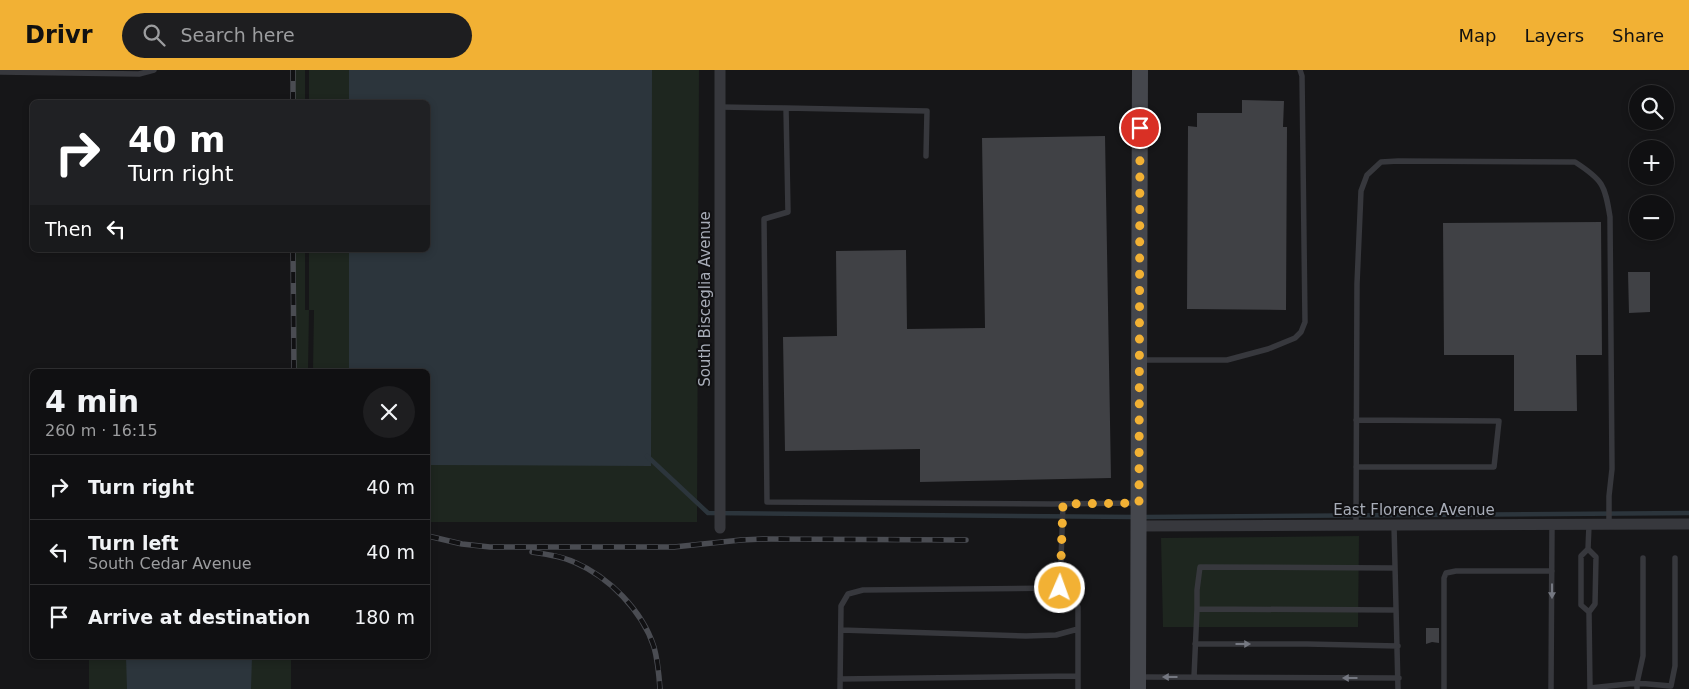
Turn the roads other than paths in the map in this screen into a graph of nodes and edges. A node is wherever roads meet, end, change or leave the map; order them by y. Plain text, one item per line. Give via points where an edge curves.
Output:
1 (154, 70) edge
2 (720, 70) edge
3 (1140, 70) edge
4 (1300, 70) edge
5 (0, 72) edge
6 (720, 108) junction
7 (786, 108) junction
8 (926, 156) dead end
9 (1140, 360) junction
10 (1356, 420) junction
11 (1356, 467) junction
12 (1139, 503) junction
13 (1063, 504) junction
14 (1552, 524) junction
15 (1589, 524) junction
16 (1609, 524) junction
17 (1689, 524) edge
18 (1356, 525) junction
19 (1394, 525) junction
20 (1139, 526) junction
21 (720, 528) dead end
22 (1588, 549) junction
23 (1643, 558) dead end
24 (1675, 558) dead end
25 (1395, 568) junction
26 (1552, 571) junction
27 (1060, 588) junction
28 (1196, 609) junction
29 (1396, 610) junction
30 (1589, 612) junction
31 (1078, 629) junction
32 (840, 630) junction
33 (1195, 644) junction
34 (1398, 646) junction
35 (1078, 676) junction
36 (1194, 677) junction
37 (1399, 678) junction
38 (840, 679) junction
39 (1138, 683) edge
40 (1637, 686) edge
41 (1590, 688) edge
42 (840, 689) edge
43 (1078, 689) edge
44 (1398, 689) edge
45 (1444, 689) edge
46 (1551, 689) edge

1 - 5 lane via 139,74
2 - 6 street, South Bisceglia Avenue
3 - 9 main road
4 - 9 lane via 1305,322 1302,332 1268,349 1227,360
6 - 7 lane
6 - 21 street, South Bisceglia Avenue
7 - 8 lane via 927,112
7 - 13 lane via 788,212 764,218 767,502
9 - 12 main road
10 - 11 lane
10 - 11 lane via 1499,421 1494,467
10 - 16 lane via 1357,275 1361,191 1367,175 1381,162 1575,162 1594,174 1606,192 1610,217 1612,469
11 - 18 lane
12 - 13 lane
12 - 20 main road
13 - 27 lane
14 - 15 street, East Florence Avenue
14 - 19 street, East Florence Avenue
14 - 26 lane
15 - 16 street, East Florence Avenue
15 - 22 lane
16 - 17 street, East Florence Avenue
18 - 19 street, East Florence Avenue
18 - 20 street, East Florence Avenue
19 - 25 lane
20 - 39 main road
22 - 30 lane via 1596,557 1596,604
22 - 30 lane via 1581,556 1580,605
23 - 40 lane via 1642,656
24 - 40 lane via 1675,666 1671,686
25 - 28 lane via 1200,567
25 - 29 lane
26 - 45 lane via 1446,573
26 -> 46 lane
27 - 31 lane via 1074,596 1078,607
27 - 32 lane via 863,590 848,594 841,606
28 - 29 lane
28 - 33 lane
29 - 34 lane
30 - 41 lane
31 - 32 lane via 1056,635 1026,636
31 - 35 lane
32 - 38 lane
33 -> 34 lane
33 - 36 lane
34 - 37 lane
35 - 38 lane
35 - 43 lane
37 -> 36 lane
36 -> 39 lane
37 - 44 lane
38 - 42 lane
40 - 41 lane

